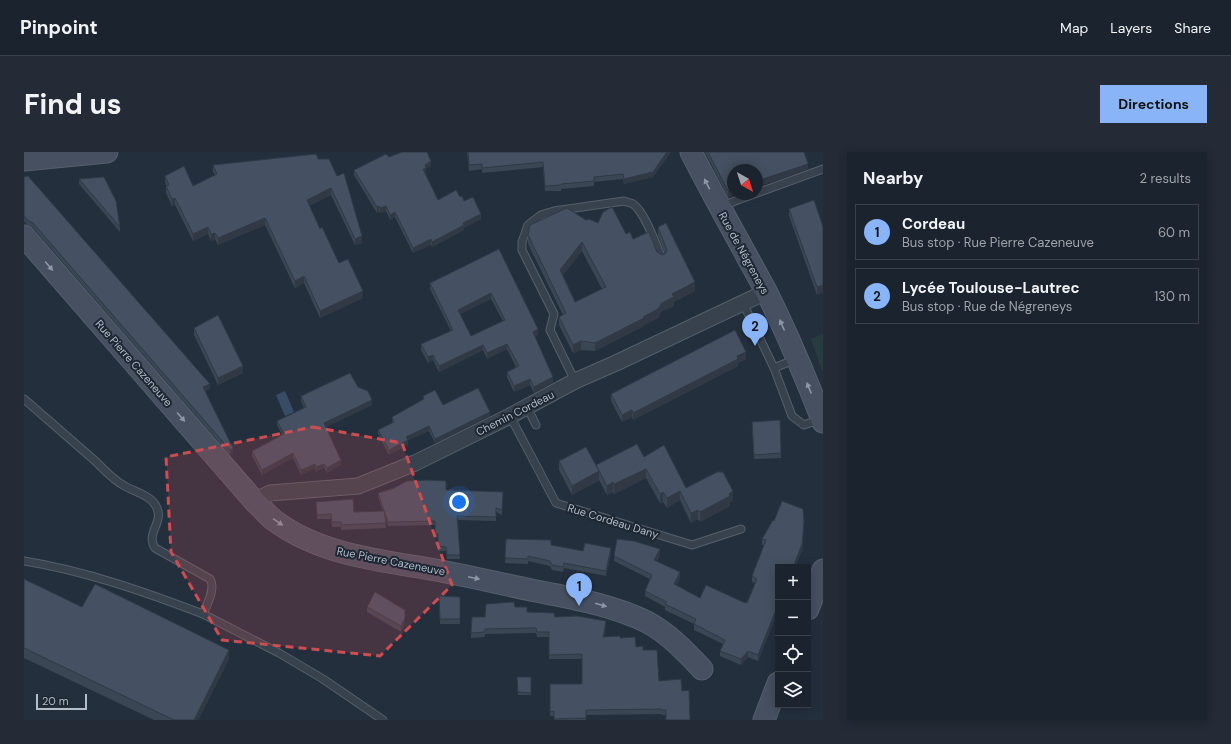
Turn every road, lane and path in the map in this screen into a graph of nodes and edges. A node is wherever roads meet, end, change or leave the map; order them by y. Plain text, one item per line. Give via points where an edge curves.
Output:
1 (107, 152) edge
2 (691, 152) edge
3 (24, 160) edge
4 (823, 168) edge
5 (763, 191) edge
6 (739, 200) edge
7 (719, 207) junction
8 (24, 236) edge
9 (662, 258) edge
10 (766, 292) junction
11 (743, 303) junction
12 (796, 358) junction
13 (774, 368) junction
14 (575, 381) junction
15 (24, 399) edge
16 (527, 407) junction
17 (510, 416) junction
18 (822, 420) edge
19 (536, 425) dead end
20 (255, 502) junction
21 (741, 529) dead end
22 (24, 561) edge
23 (823, 570) edge
24 (811, 601) edge
25 (204, 614) junction
26 (702, 669) dead end
27 (775, 691) edge
28 (383, 720) edge
29 (764, 720) edge

1 - 3 street
7 -> 2 street, Rue de Négreneys
4 - 5 lane
6 - 7 lane
7 - 10 street, Rue de Négreneys
8 -> 20 street, Rue Pierre Cazeneuve
9 - 14 lane via 638,209 624,201 554,211 541,215 528,225 522,250 554,314 550,330
10 - 11 street, Chemin Cordeau
12 -> 10 street, Rue de Négreneys
11 - 13 lane
11 - 14 street, Chemin Cordeau
12 - 13 lane
18 -> 12 street, Rue de Négreneys
13 - 18 lane via 792,416 804,425
14 - 16 street, Chemin Cordeau
15 - 25 lane via 122,484 149,497 160,518 153,530 151,541 155,548 212,582
16 - 17 street, Chemin Cordeau
16 - 19 lane
17 - 20 street, Chemin Cordeau via 415,463 358,486 270,493
17 - 21 lane, Rue Cordeau Dany via 556,503 692,545
20 -> 26 street, Rue Pierre Cazeneuve via 296,534 332,550 581,600 625,612 668,636
22 - 25 lane via 109,581
23 - 24 street
25 - 28 lane via 279,653
27 - 29 street

